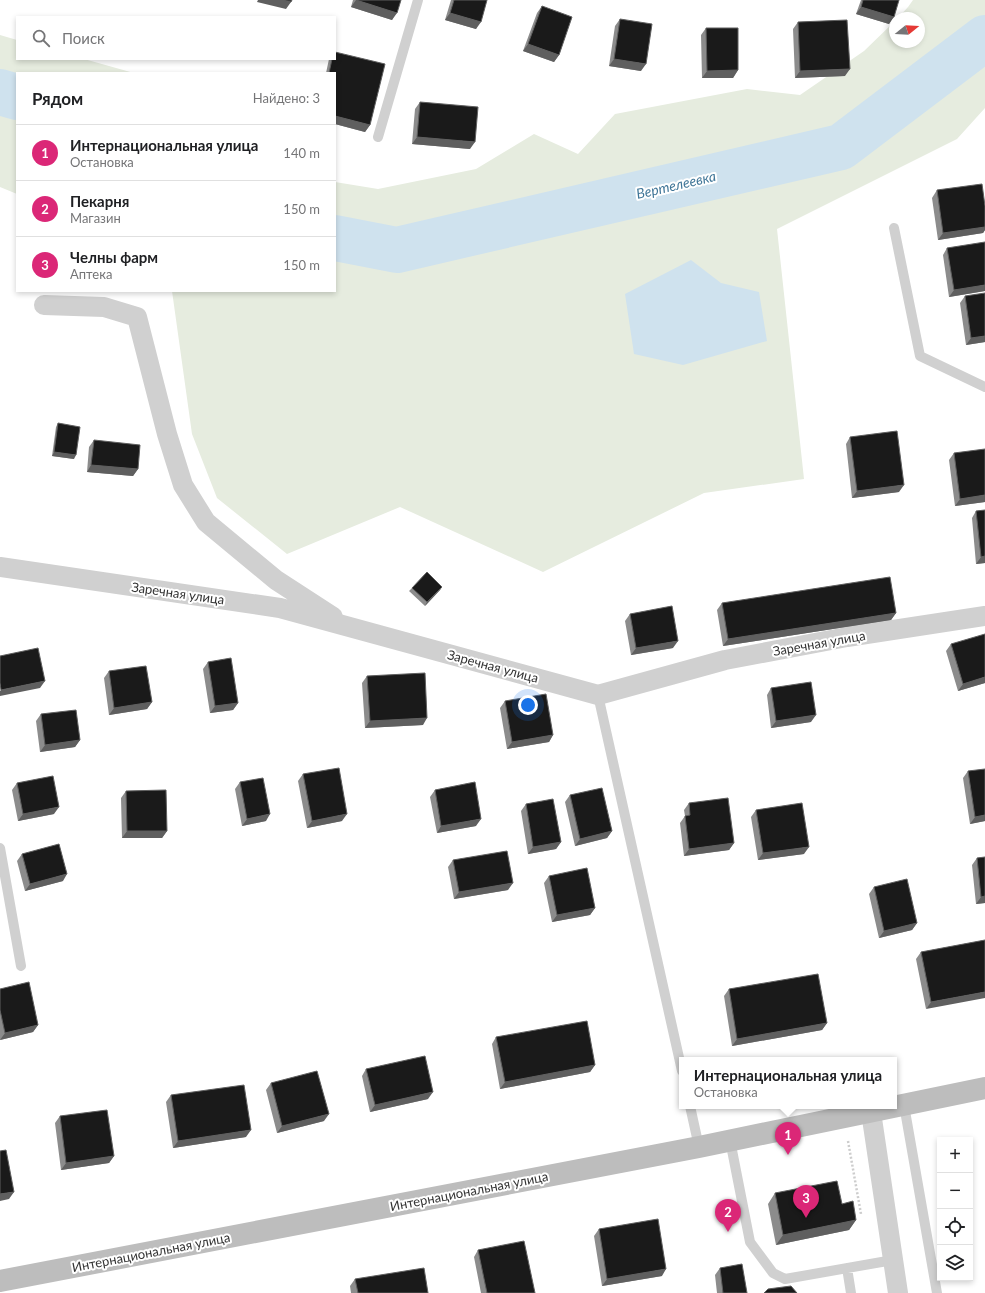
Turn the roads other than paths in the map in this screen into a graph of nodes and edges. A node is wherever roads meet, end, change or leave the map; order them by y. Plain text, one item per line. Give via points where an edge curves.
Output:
1 (418, 0) edge
2 (378, 137) dead end
3 (894, 228) dead end
4 (44, 305) dead end
5 (985, 387) edge
6 (0, 567) edge
7 (985, 616) edge
8 (348, 626) junction
9 (598, 695) junction
10 (0, 848) edge
11 (21, 966) dead end
12 (679, 1058) edge
13 (985, 1088) edge
14 (904, 1105) junction
15 (897, 1106) edge
16 (691, 1109) edge
17 (885, 1109) edge
18 (871, 1112) junction
19 (730, 1140) junction
20 (699, 1147) junction
21 (893, 1260) junction
22 (847, 1268) junction
23 (0, 1281) edge
24 (851, 1293) edge
25 (898, 1293) edge
26 (937, 1293) edge

1 - 2 lane
3 - 5 lane via 920,356
4 - 8 street via 104,307 138,318 167,434 183,485 206,522 276,580
6 - 8 street, Заречная улица via 280,608
7 - 9 street, Заречная улица via 846,637 725,660
8 - 9 street, Заречная улица
9 - 12 lane
10 - 11 lane
13 - 14 street, Интернациональная улица
14 - 15 street, Интернациональная улица
14 - 26 lane
16 - 20 lane
17 - 18 street, Интернациональная улица
18 - 19 street, Интернациональная улица
18 - 21 street
19 - 20 street, Интернациональная улица
19 - 22 lane via 750,1242 773,1273 786,1279
20 - 23 street, Интернациональная улица
21 - 22 lane
21 - 25 street
22 - 24 lane

